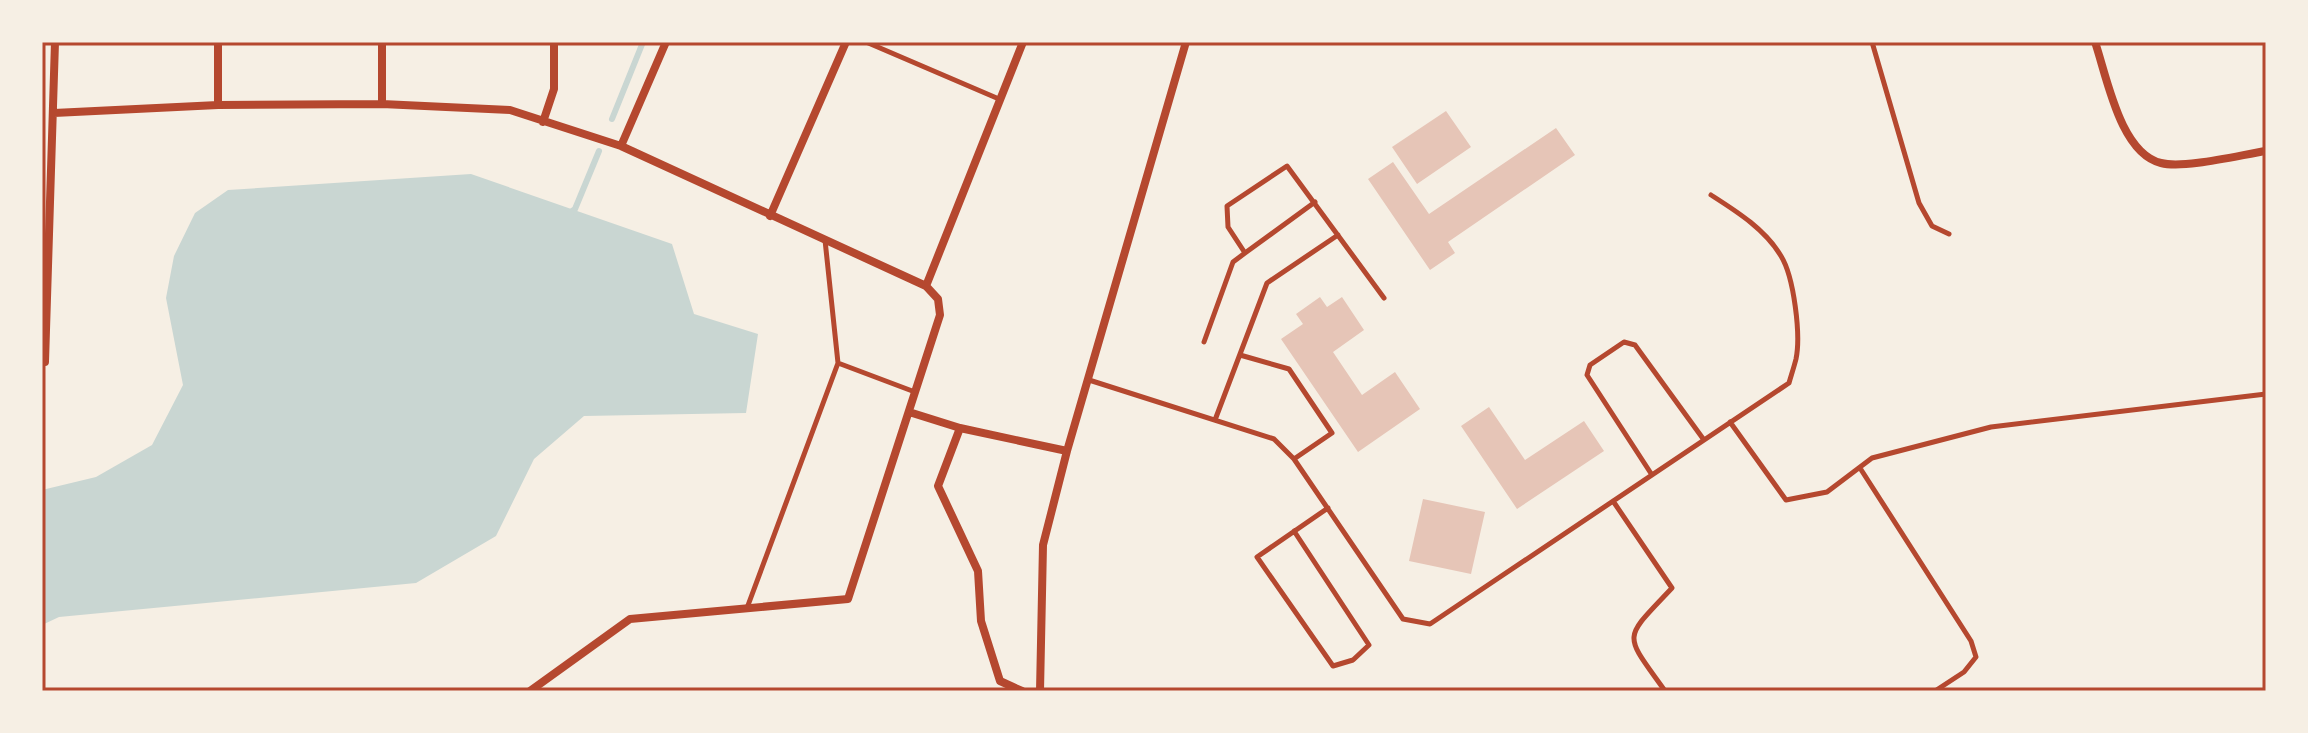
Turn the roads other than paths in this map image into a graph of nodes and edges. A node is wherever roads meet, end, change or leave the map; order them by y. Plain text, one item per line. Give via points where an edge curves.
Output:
1 (55, 42) edge
2 (218, 42) edge
3 (382, 42) edge
4 (554, 42) edge
5 (666, 42) edge
6 (846, 42) edge
7 (866, 42) edge
8 (1023, 42) edge
9 (1186, 42) edge
10 (1872, 42) edge
11 (2095, 42) edge
12 (999, 99) junction
13 (382, 104) junction
14 (218, 105) junction
15 (54, 113) junction
16 (543, 122) junction
17 (621, 146) junction
18 (2266, 151) edge
19 (42, 192) edge
20 (53, 192) junction
21 (1711, 195) dead end
22 (1315, 202) junction
23 (770, 216) junction
24 (1949, 234) dead end
25 (1338, 235) junction
26 (825, 240) junction
27 (1245, 253) junction
28 (926, 286) junction
29 (1384, 298) dead end
30 (1204, 342) dead end
31 (1240, 355) junction
32 (44, 362) edge
33 (838, 363) junction
34 (1089, 380) junction
35 (915, 392) junction
36 (2266, 394) edge
37 (909, 412) junction
38 (1215, 420) junction
39 (1730, 422) junction
40 (960, 428) junction
41 (1704, 440) junction
42 (1067, 451) junction
43 (1294, 459) junction
44 (1860, 468) junction
45 (1652, 475) junction
46 (1613, 501) junction
47 (1328, 508) junction
48 (1294, 531) junction
49 (747, 608) junction
50 (530, 691) edge
51 (1022, 691) edge
52 (1040, 691) edge
53 (1665, 691) edge
54 (1935, 691) edge

1 - 15 street
2 - 14 street
3 - 13 street
4 - 16 street via 554,89
5 - 17 street
6 - 23 street
7 - 12 lane
8 - 12 street
9 - 34 street
10 - 24 lane via 1919,203 1932,226
11 - 18 street via 2122,124 2142,152 2160,163 2182,163
12 - 28 street
13 - 14 street
13 - 16 street via 510,110
14 - 15 street
15 - 20 street
16 - 17 street
17 - 23 street
19 - 20 street
20 - 32 street
21 - 39 lane via 1748,219 1781,256 1796,321 1796,357 1789,383
22 - 25 lane
22 - 27 lane
22 - 27 lane via 1287,166 1227,206 1228,227
23 - 26 street
25 - 29 lane
25 - 31 lane via 1267,283
26 - 28 street
26 - 33 lane
27 - 30 lane via 1233,262
28 - 35 street via 938,299 940,315
31 - 38 lane
31 - 43 lane via 1289,369 1332,433
33 - 35 lane
33 - 49 lane
34 - 38 lane
34 - 42 street
35 - 37 street
36 - 44 lane via 1991,427 1872,458
37 - 40 street
37 - 49 street via 848,599
38 - 43 lane via 1274,439
39 - 41 lane
39 - 44 lane via 1786,500 1827,492
40 - 42 street
40 - 51 street via 938,486 978,571 981,621 1000,681
41 - 45 lane
41 - 45 lane via 1635,345 1624,342 1601,357 1587,375
42 - 52 street via 1043,545
43 - 47 lane
44 - 54 lane via 1971,641 1976,657
45 - 46 lane
46 - 47 lane via 1430,624 1403,619
46 - 53 lane via 1672,588 1634,628 1633,646
47 - 48 lane
48 - 48 lane via 1257,557 1333,666 1353,660 1369,645
49 - 50 street via 630,619

